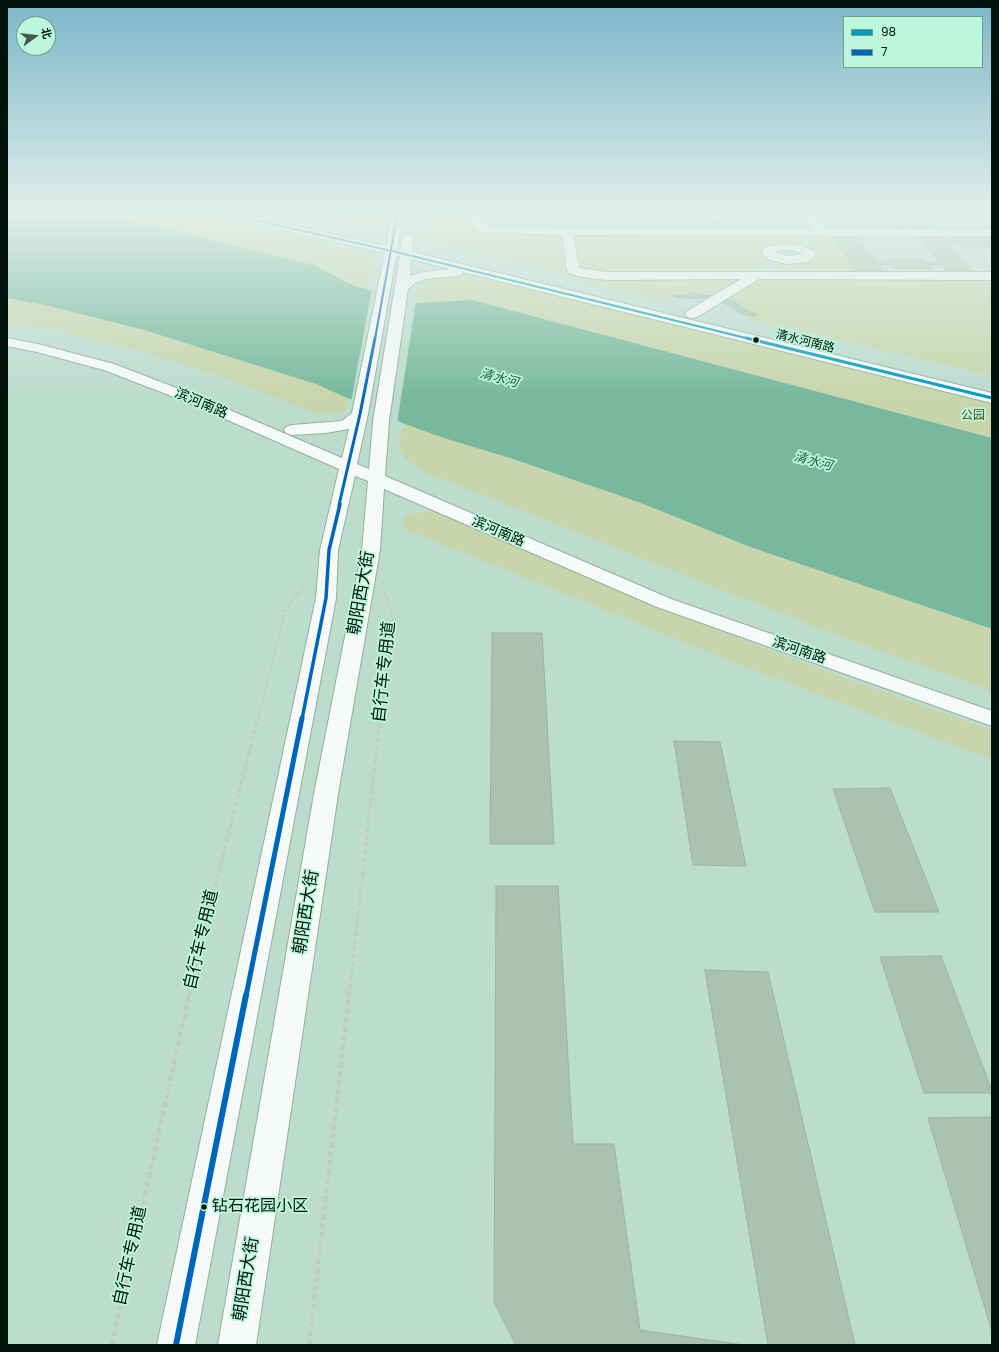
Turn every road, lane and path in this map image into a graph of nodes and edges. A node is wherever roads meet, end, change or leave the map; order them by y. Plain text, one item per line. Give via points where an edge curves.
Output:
1 (387, 273) edge
2 (403, 273) edge
3 (445, 273) edge
4 (473, 273) edge
5 (513, 273) edge
6 (581, 273) edge
7 (759, 273) edge
8 (485, 274) joint
9 (756, 275) junction
10 (992, 276) edge
11 (401, 290) junction
12 (692, 314) junction
13 (7, 334) edge
14 (7, 342) edge
15 (992, 387) edge
16 (992, 398) edge
17 (360, 414) junction
18 (292, 430) junction
19 (350, 461) junction
20 (376, 472) junction
21 (330, 550) junction
22 (383, 584) dead end
23 (992, 703) edge
24 (992, 719) edge
25 (112, 1345) edge
26 (176, 1345) edge
27 (237, 1345) edge
28 (309, 1345) edge

1 - 17 main road
2 - 11 main road
3 - 11 main road via 411,280
4 - 8 main road
5 - 12 main road, 清水河南路
6 - 9 main road via 606,276
7 - 9 main road
8 - 16 main road, 清水河南路
9 - 10 main road
9 - 12 main road
11 - 20 main road, 朝阳西大街
12 - 15 main road, 清水河南路
13 - 18 main road, 滨河南路 via 122,361
14 - 19 main road, 滨河南路 via 109,367
17 - 18 main road via 346,425
17 - 19 main road
18 - 19 main road, 滨河南路
19 - 20 main road, 滨河南路
19 - 21 main road
20 - 23 main road, 滨河南路 via 674,593
20 - 24 main road, 滨河南路 via 664,603
20 - 27 main road, 朝阳西大街 via 371,550 326,794
21 - 25 path, 自行车专用道 via 285,611 199,950
21 - 26 main road via 326,598
22 - 28 path, 自行车专用道 via 394,623 382,704

